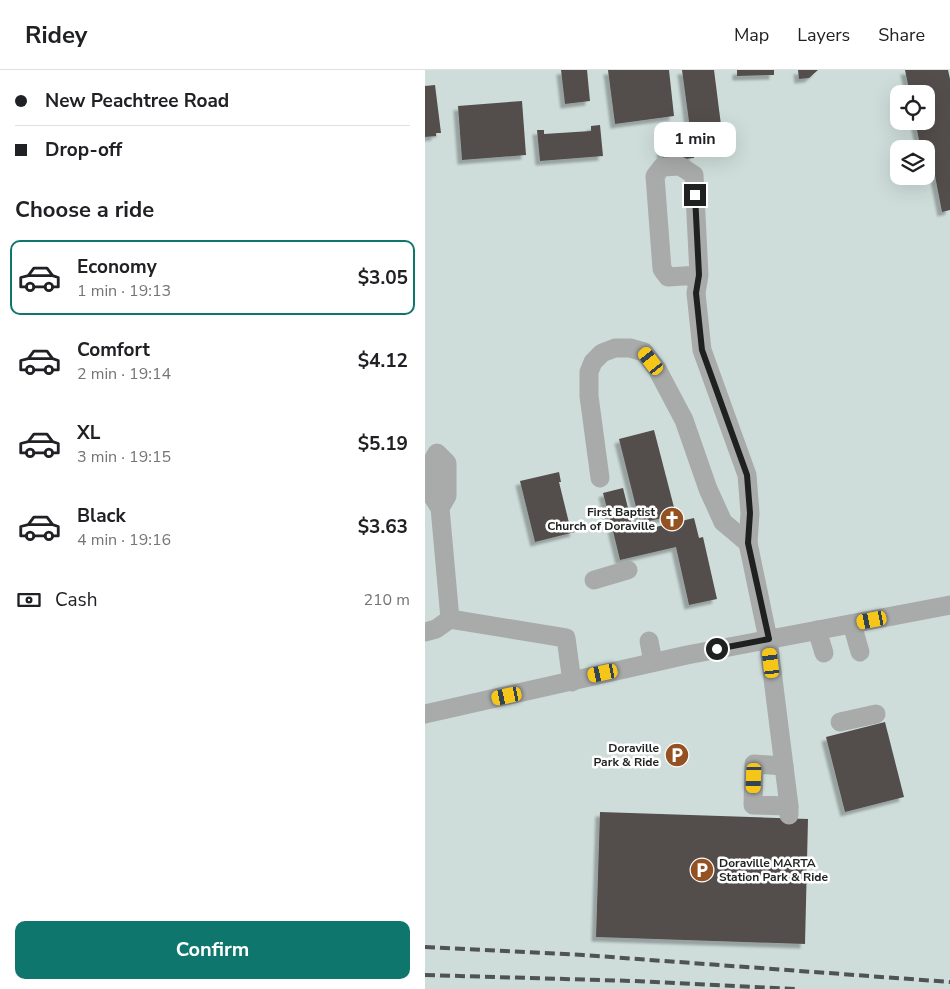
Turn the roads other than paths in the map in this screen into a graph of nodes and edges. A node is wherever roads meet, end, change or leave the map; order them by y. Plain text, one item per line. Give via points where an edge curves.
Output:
1 (699, 275) junction
2 (600, 478) dead end
3 (440, 508) dead end
4 (748, 543) junction
5 (628, 570) dead end
6 (593, 580) dead end
7 (950, 605) edge
8 (450, 619) junction
9 (852, 624) junction
10 (817, 630) junction
11 (425, 632) edge
12 (769, 639) junction
13 (649, 641) dead end
14 (859, 652) dead end
15 (824, 653) dead end
16 (653, 662) junction
17 (572, 682) junction
18 (425, 714) edge
19 (876, 714) dead end
20 (840, 722) dead end
21 (784, 766) junction

1 - 1 street via 694,175 680,166 662,167 655,176 662,269 668,277
1 - 4 street via 696,293 702,350 747,475
2 - 4 street via 589,372 602,353 615,348 644,352 657,369 684,420 723,522
3 - 8 street
4 - 12 street
5 - 6 street
7 - 9 street
8 - 11 street
8 - 17 street via 566,638
9 - 10 street
9 - 14 street
10 - 12 street
10 - 15 street
12 - 16 street
12 - 21 street
13 - 16 street
16 - 17 street
17 - 18 street
19 - 20 street
21 - 21 street via 789,811 753,805 754,764

